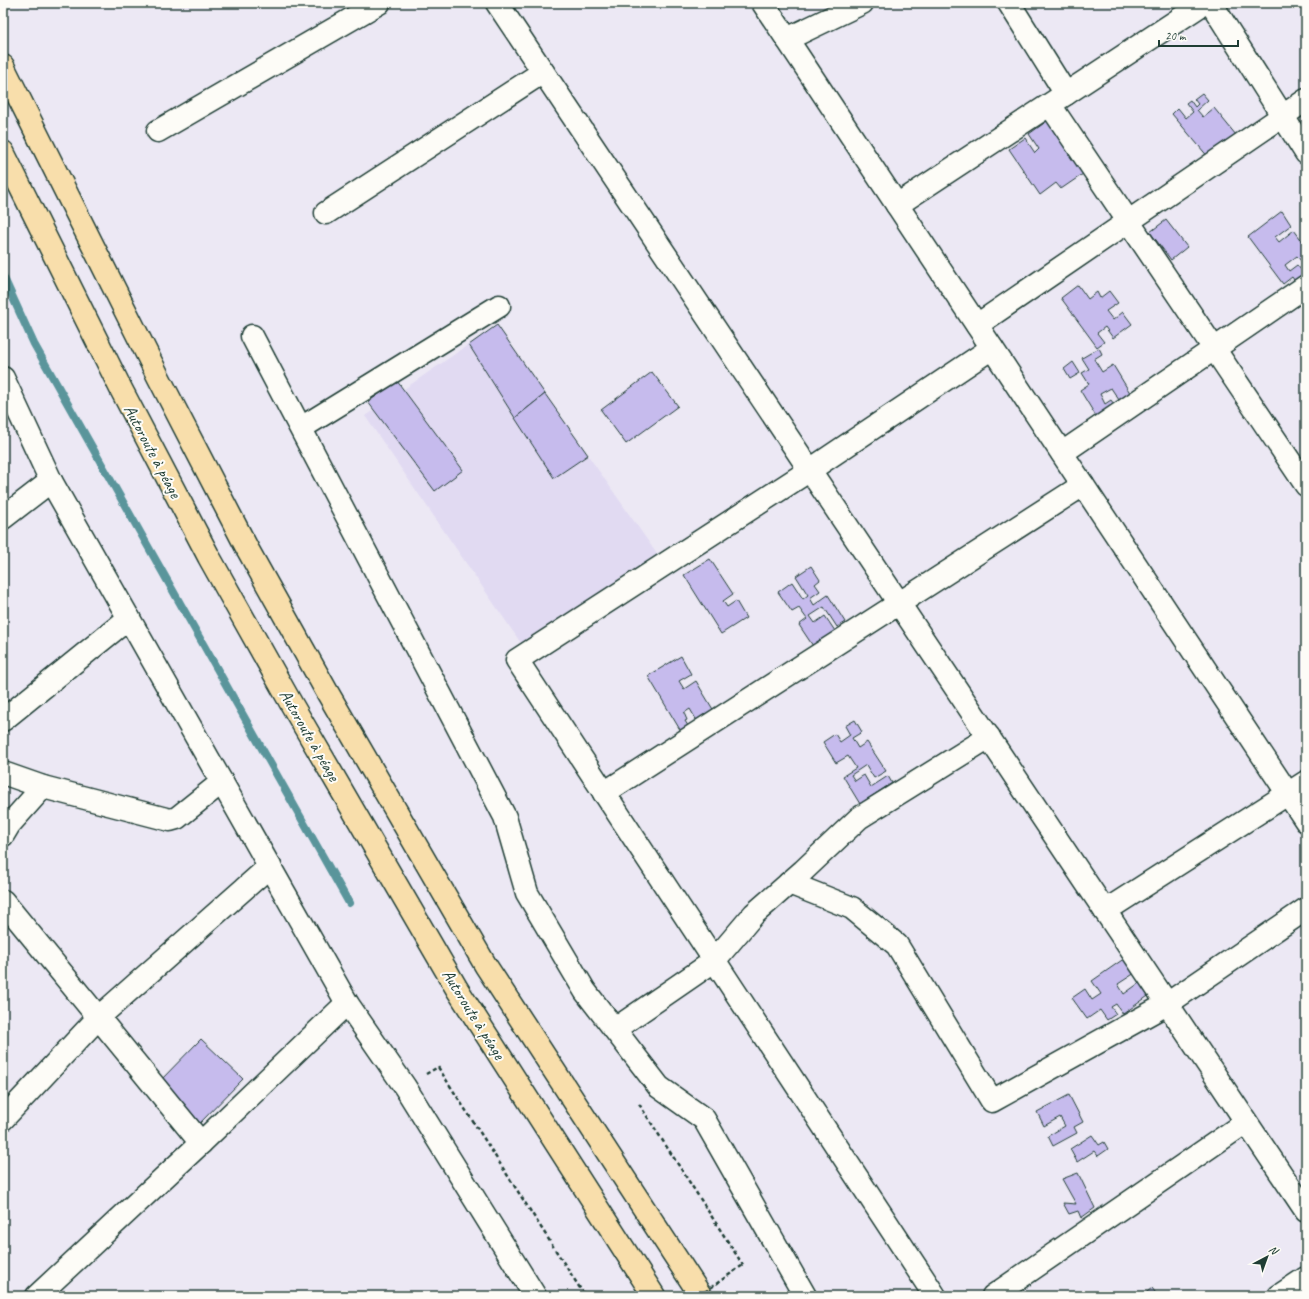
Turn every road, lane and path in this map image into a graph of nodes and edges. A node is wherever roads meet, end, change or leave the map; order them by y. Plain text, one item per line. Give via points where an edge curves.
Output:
1 (379, 3) edge
2 (497, 3) edge
3 (763, 3) edge
4 (862, 3) edge
5 (1009, 3) edge
6 (1204, 3) edge
7 (1211, 3) edge
8 (787, 39) junction
9 (3, 66) edge
10 (543, 72) junction
11 (1058, 99) junction
12 (1306, 100) edge
13 (1282, 116) junction
14 (158, 131) dead end
15 (3, 152) edge
16 (1306, 153) edge
17 (897, 205) junction
18 (326, 212) dead end
19 (1128, 221) junction
20 (1306, 286) edge
21 (499, 306) dead end
22 (977, 325) junction
23 (252, 336) dead end
24 (992, 348) junction
25 (1214, 349) junction
26 (3, 378) edge
27 (301, 428) junction
28 (1062, 453) junction
29 (810, 470) junction
30 (51, 481) junction
31 (1083, 485) junction
32 (1306, 485) edge
33 (3, 518) edge
34 (898, 603) junction
35 (129, 618) junction
36 (3, 720) edge
37 (989, 737) junction
38 (3, 772) edge
39 (222, 782) junction
40 (1306, 782) edge
41 (43, 787) junction
42 (604, 793) junction
43 (1288, 794) junction
44 (1306, 821) edge
45 (3, 835) edge
46 (270, 866) junction
47 (789, 883) junction
48 (3, 901) edge
49 (1306, 909) edge
50 (1105, 911) junction
51 (714, 961) junction
52 (347, 1003) junction
53 (1167, 1004) junction
54 (98, 1017) junction
55 (615, 1029) junction
56 (405, 1088) junction
57 (636, 1100) dead end
58 (3, 1119) edge
59 (1246, 1122) junction
60 (201, 1143) junction
61 (1306, 1212) edge
62 (1306, 1278) edge
63 (37, 1296) edge
64 (536, 1296) edge
65 (585, 1296) edge
66 (654, 1296) edge
67 (700, 1296) edge
68 (805, 1296) edge
69 (935, 1296) edge
70 (993, 1296) edge
71 (1279, 1296) edge

1 - 14 street
2 - 10 street
3 - 8 street
4 - 8 street
5 - 11 street
6 - 11 street
7 - 13 street
8 - 17 street
9 - 67 highway via 248,550 326,690 486,966
10 - 18 street
10 - 29 street
11 - 17 street
11 - 19 street
12 - 13 street
13 - 16 street
13 - 19 street
15 - 66 highway, Autoroute à péage via 129,404 209,557 292,705 457,990
17 - 22 street
19 - 22 street
19 - 25 street
20 - 25 street
21 - 27 street
22 - 24 street
23 - 27 street
24 - 28 street
24 - 29 street
25 - 28 street
25 - 32 street
26 - 30 street
27 - 55 street via 506,817 527,893 585,991
28 - 31 street
29 - 34 street
29 - 42 street via 517,660
30 - 33 street
30 - 35 street
31 - 34 street
31 - 43 street
34 - 37 street
34 - 42 street
35 - 36 street
35 - 39 street
37 - 47 street via 859,818
37 - 50 street
38 - 41 street
39 - 41 street via 177,818 170,820
39 - 46 street
40 - 43 street
41 - 45 street
42 - 51 street
43 - 44 street
43 - 50 street
46 - 52 street
46 - 54 street
47 - 51 street via 754,914
47 - 53 street via 852,908 898,945 992,1101
48 - 54 street
49 - 53 street
50 - 53 street
51 - 55 street
51 - 69 street
52 - 56 street
52 - 60 street
53 - 59 street
54 - 58 street
54 - 60 street
55 - 68 street via 659,1087 704,1119
56 - 64 street
56 - 65 path via 438,1067
57 - 67 path, bridge via 743,1265
59 - 61 street
59 - 70 street
60 - 63 street
62 - 71 street

